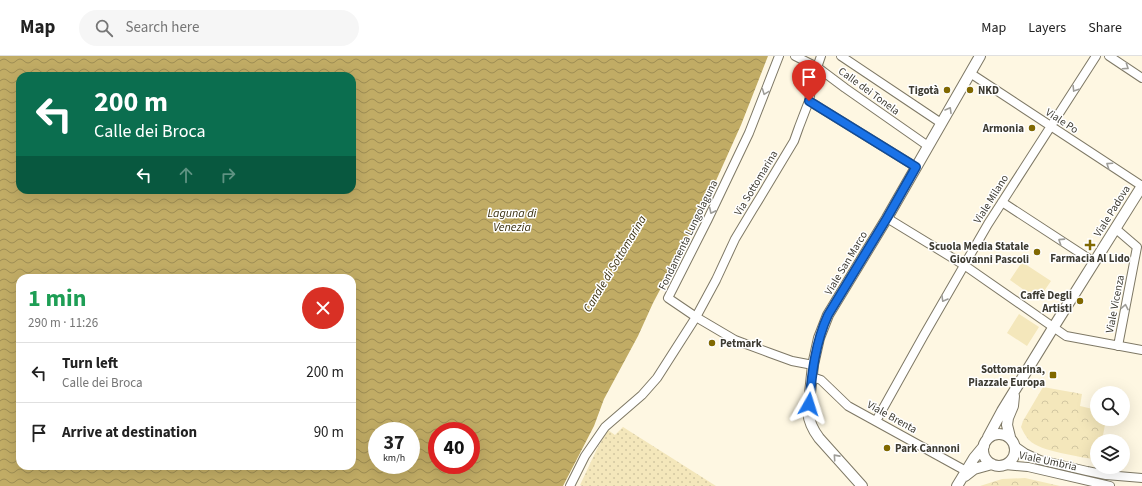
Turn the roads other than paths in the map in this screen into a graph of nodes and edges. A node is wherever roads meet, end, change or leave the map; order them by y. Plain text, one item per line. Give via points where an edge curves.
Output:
1 (779, 56) edge
2 (795, 56) edge
3 (821, 56) edge
4 (841, 56) edge
5 (980, 56) edge
6 (1096, 56) edge
7 (1109, 56) edge
8 (817, 67) junction
9 (970, 73) junction
10 (1142, 78) edge
11 (809, 101) junction
12 (941, 123) junction
13 (1051, 126) junction
14 (928, 146) junction
15 (916, 167) junction
16 (1142, 186) edge
17 (1002, 202) junction
18 (887, 218) junction
19 (1116, 229) junction
20 (1094, 262) junction
21 (964, 265) junction
22 (696, 317) junction
23 (1053, 328) junction
24 (1118, 346) junction
25 (1142, 350) edge
26 (813, 366) junction
27 (812, 377) junction
28 (1014, 392) junction
29 (876, 421) junction
30 (1013, 441) junction
31 (986, 442) junction
32 (992, 464) junction
33 (1005, 465) junction
34 (962, 478) edge
35 (1142, 478) edge
36 (570, 486) edge
37 (862, 486) edge
38 (1110, 486) edge

1 -> 22 street, Fondamenta Lungolaguna via 749,133 668,298
2 - 8 street, Calle dei Tonela
3 - 8 street, Via Sottomarina
4 - 12 street
5 - 9 street, Viale San Marco
6 -> 13 street, Viale Milano
7 -> 10 street
8 - 11 street, Via Sottomarina
8 - 14 street, Calle dei Tonela
12 -> 9 street, Viale San Marco
9 - 13 street, Viale Po
11 - 15 street
11 - 22 street, Via Sottomarina via 794,141 734,239
12 - 14 street, Viale San Marco
16 -> 13 street, Viale Po
13 - 17 street, Viale Milano
14 - 15 street, Viale San Marco
15 - 18 street, Viale San Marco
16 - 19 street, Viale Padova
20 -> 17 street
17 - 21 street, Viale Milano
18 - 21 street
18 - 26 street, Viale San Marco via 828,315 819,338
19 - 20 street, Viale Padova
24 -> 19 street, Viale Vicenza via 1137,247
20 - 23 street, Viale Padova
21 - 23 street
21 -> 29 street, Viale Milano
22 - 26 street, Fondamenta Lungolaguna via 735,340 770,354
22 - 36 street, Via Sottomarina via 657,378 642,395 605,427 585,456
23 - 24 street via 1066,336
23 - 28 street, Viale Padova
24 - 25 street
26 - 27 street, Viale San Marco
27 - 29 street, Viale Brenta via 821,380 848,406
37 -> 27 street, Viale San Marco via 819,438 811,425 808,412
28 - 30 street, Viale Padova via 1007,425
28 - 31 street, Viale Padova
29 - 34 street, Viale Brenta
30 - 31 street via 1002,433
30 - 33 street via 1015,455
30 - 35 street, Viale Umbria via 1025,454 1040,460 1106,475
31 - 32 street via 984,455
31 - 34 street, Viale Padova
32 - 33 street
32 - 34 street via 974,469
33 - 38 street, Viale Umbria via 1028,467

